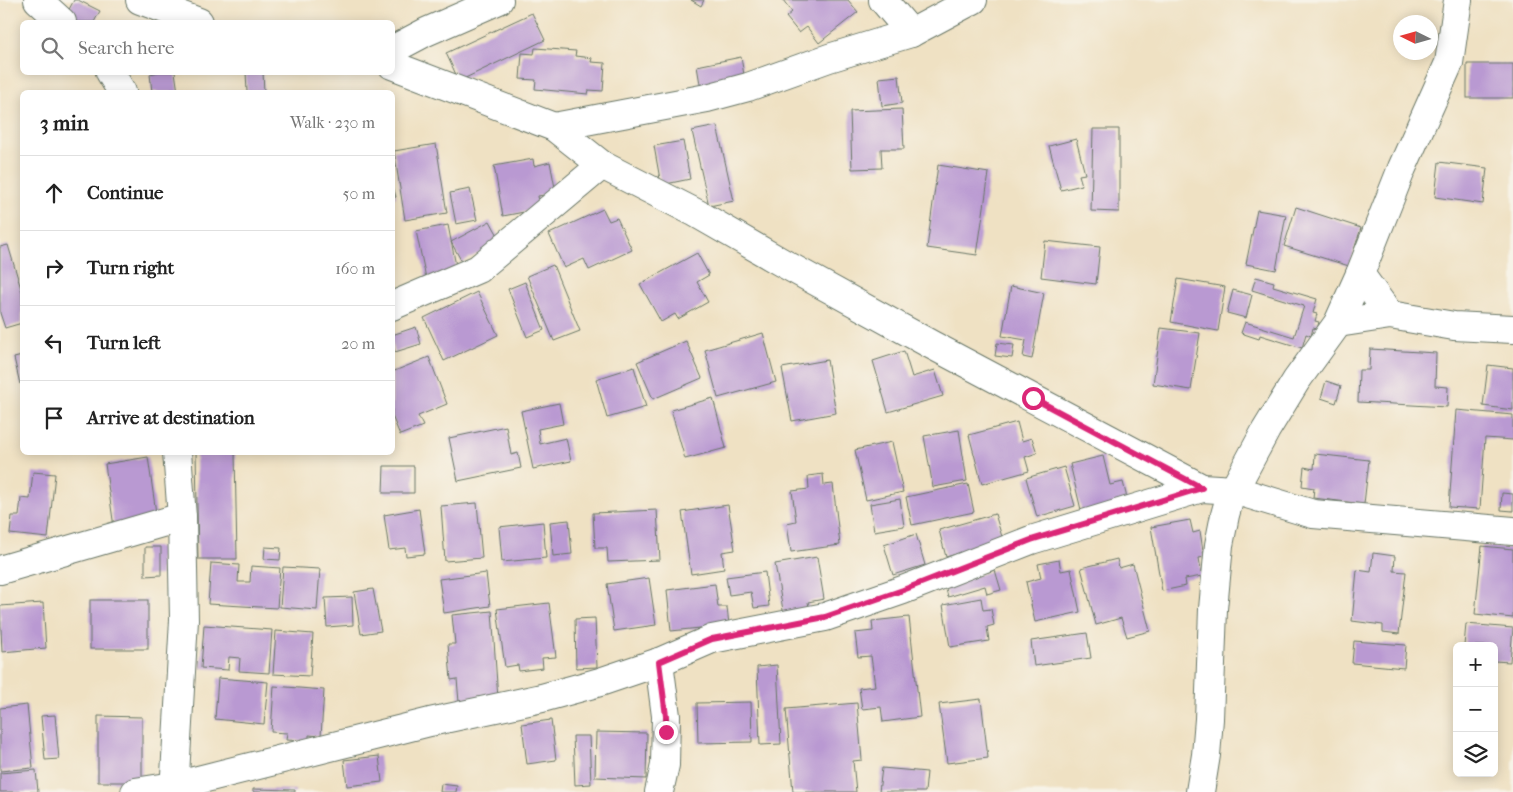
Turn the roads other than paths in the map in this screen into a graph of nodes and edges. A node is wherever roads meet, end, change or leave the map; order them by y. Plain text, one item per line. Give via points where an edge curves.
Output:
1 (38, 0) edge
2 (140, 0) edge
3 (499, 0) edge
4 (882, 0) edge
5 (974, 0) edge
6 (1458, 0) edge
7 (60, 20) edge
8 (194, 20) edge
9 (911, 33) junction
10 (395, 48) edge
11 (395, 66) edge
12 (112, 75) edge
13 (121, 90) edge
14 (554, 127) junction
15 (602, 165) junction
16 (1360, 274) junction
17 (395, 305) edge
18 (1390, 315) junction
19 (1338, 323) junction
20 (1513, 329) edge
21 (177, 455) edge
22 (1202, 488) junction
23 (1234, 490) junction
24 (182, 517) junction
25 (1513, 531) edge
26 (0, 570) edge
27 (659, 662) junction
28 (174, 789) edge
29 (135, 792) edge
30 (659, 792) edge
31 (1200, 792) edge

1 - 7 street
2 - 8 street
3 - 10 street
4 - 9 street
5 - 9 street
6 - 16 street via 1449,63
9 - 14 street via 707,98
11 - 14 street
12 - 13 street
14 - 15 street
15 - 17 street via 478,269
15 - 22 street
16 - 18 street
16 - 19 street
18 - 19 street
18 - 20 street via 1454,326
19 - 23 street via 1296,381
21 - 24 street
22 - 23 street
22 - 27 street via 1031,540 825,617 712,639
23 - 25 street via 1313,514
23 - 31 street via 1224,515 1219,545 1209,719
24 - 26 street
24 - 28 street via 184,620
27 - 28 street via 542,698 421,724
27 - 30 street via 666,716 665,765
28 - 29 street

